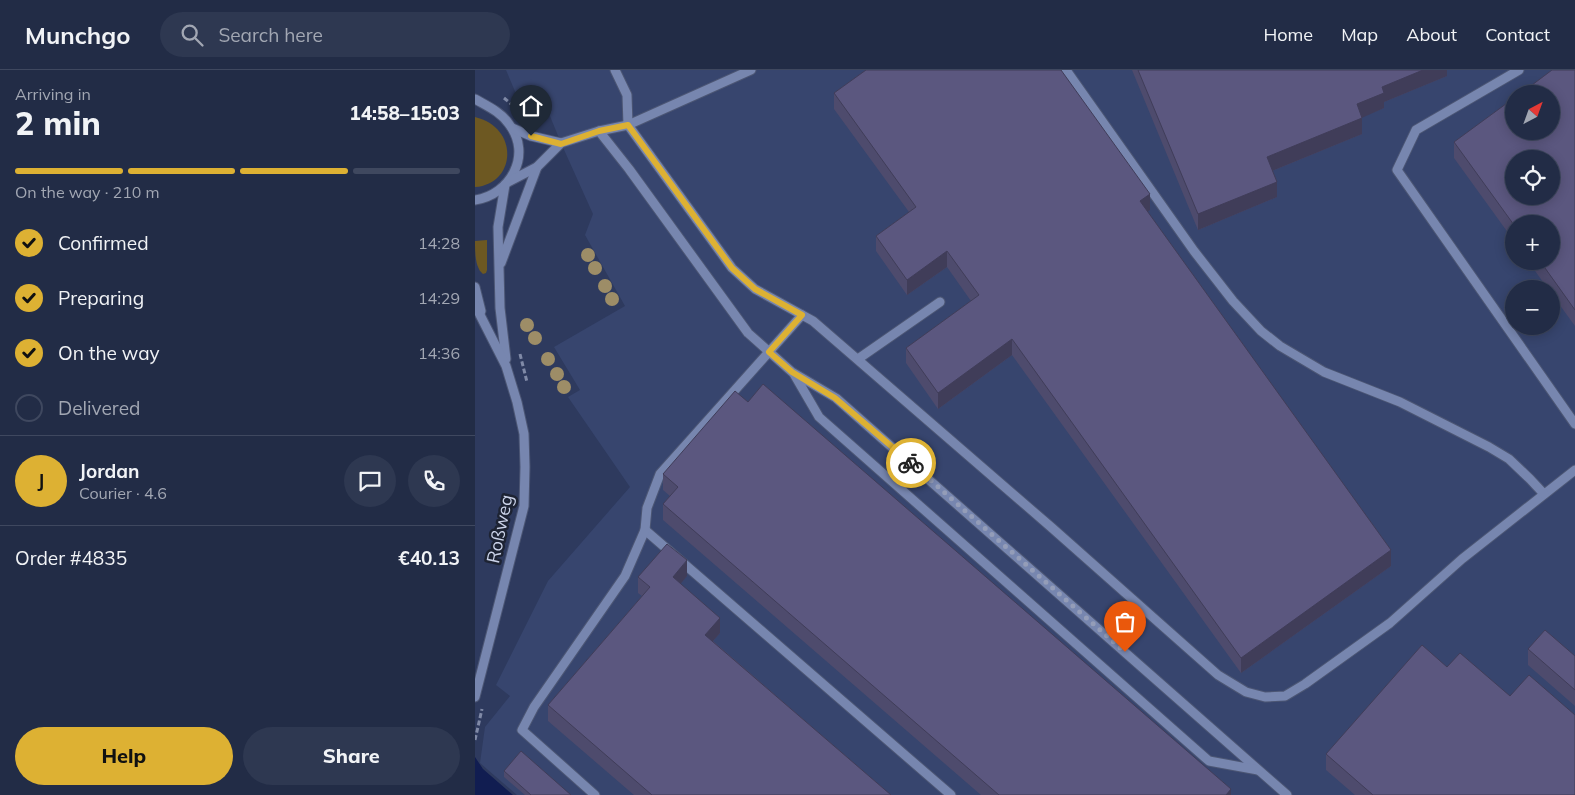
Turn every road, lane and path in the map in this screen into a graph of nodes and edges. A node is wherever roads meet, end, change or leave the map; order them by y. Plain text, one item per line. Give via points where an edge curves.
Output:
1 (615, 70) edge
2 (751, 70) edge
3 (1066, 70) edge
4 (1519, 70) edge
5 (475, 99) edge
6 (475, 104) edge
7 (493, 110) junction
8 (628, 125) junction
9 (512, 128) junction
10 (599, 131) junction
11 (561, 144) junction
12 (537, 167) junction
13 (507, 184) junction
14 (475, 200) edge
15 (499, 267) junction
16 (475, 287) edge
17 (940, 302) dead end
18 (475, 305) edge
19 (802, 315) junction
20 (484, 323) junction
21 (769, 352) junction
22 (858, 359) junction
23 (506, 366) junction
24 (792, 372) junction
25 (1575, 424) edge
26 (1575, 470) edge
27 (1544, 494) junction
28 (645, 530) junction
29 (475, 697) edge
30 (1258, 770) junction
31 (1282, 793) edge
32 (595, 795) edge
33 (951, 795) edge

1 - 8 street via 627,95
2 - 8 street
3 - 27 street via 1194,251 1261,331 1325,372 1400,402 1489,446 1509,459
4 - 25 street via 1416,130 1397,170
5 - 7 street
6 - 7 street
7 - 9 street
8 - 10 street
8 - 19 street via 732,268 755,289
9 - 11 street
9 - 13 street, Roßweg via 517,140 518,158
10 - 11 street
10 - 21 street via 748,333
11 - 12 street, Roßweg
12 - 13 street, Roßweg
12 - 15 street, Roßweg
13 - 14 street, Roßweg via 494,194
13 - 15 street, Roßweg via 498,227
15 - 23 street, Roßweg
16 - 20 street, Roßweg
17 - 22 street
18 - 20 street, Roßweg
19 - 21 street
19 - 22 street
20 - 23 street, Roßweg
21 - 24 street
21 - 28 street via 659,474 647,508
22 - 27 street via 1218,675 1246,692 1265,697 1285,696 1305,684 1389,622
23 - 29 street, Roßweg via 524,434 524,506
24 - 30 street via 835,398
24 - 30 street via 819,417 1209,761
26 - 27 street
28 - 32 street via 625,576 534,707 522,730
28 - 33 street
30 - 31 street

